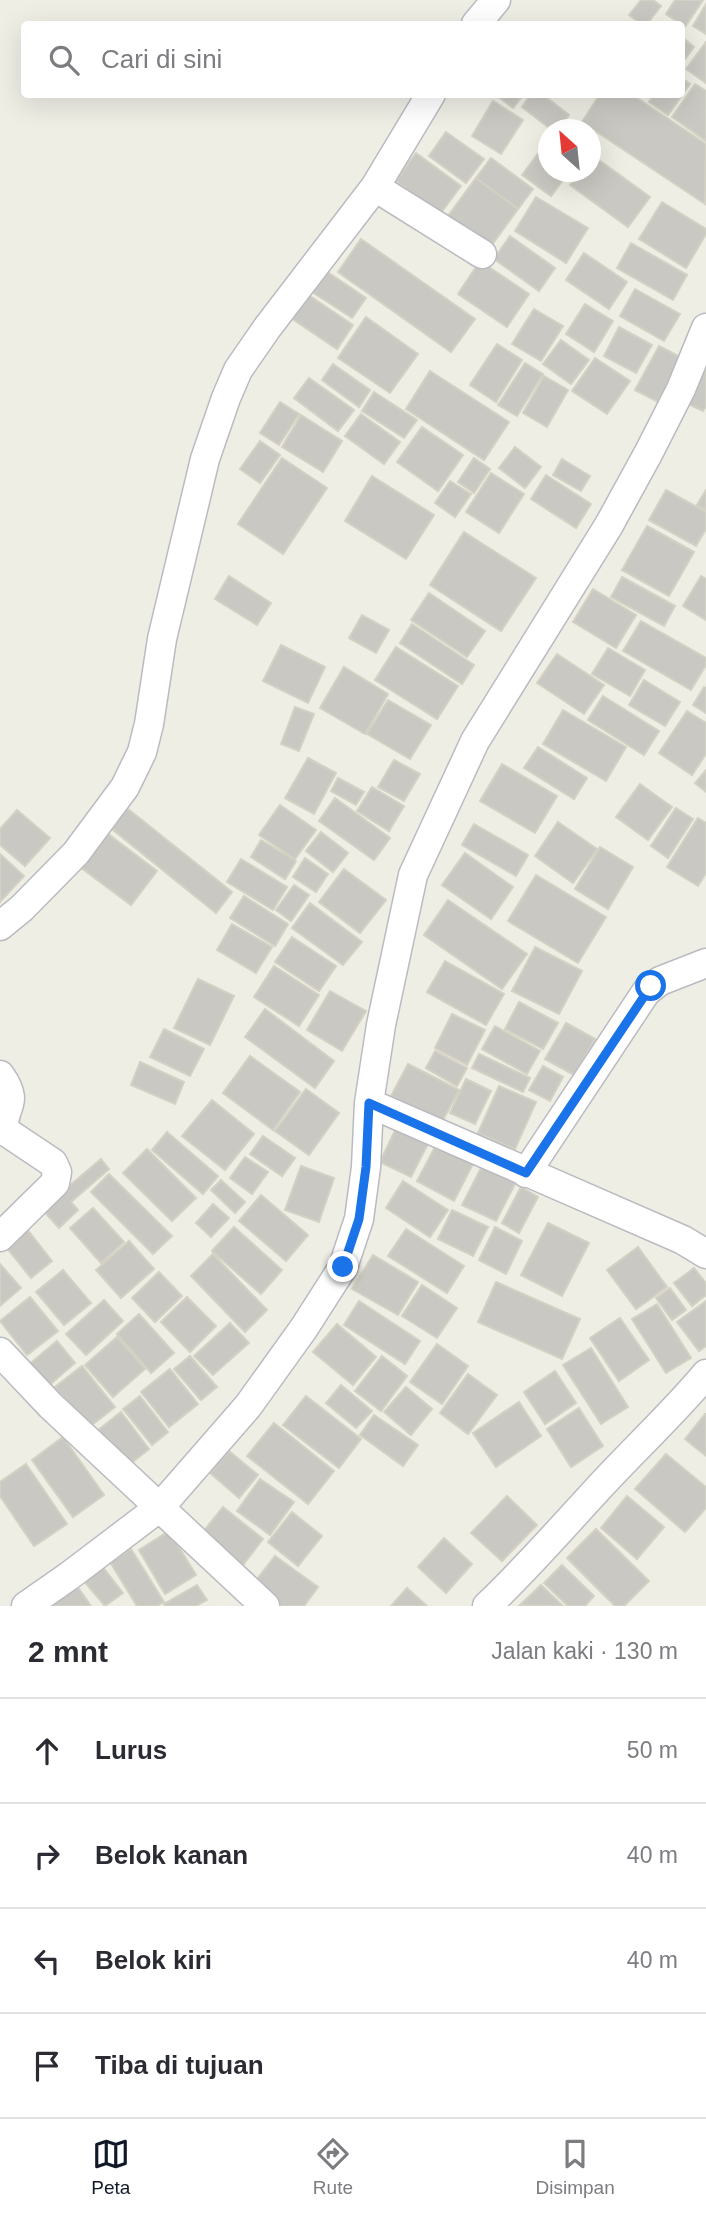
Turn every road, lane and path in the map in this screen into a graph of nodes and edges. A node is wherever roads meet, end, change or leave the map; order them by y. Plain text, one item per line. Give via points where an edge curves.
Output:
1 (496, 0) edge
2 (479, 21) edge
3 (429, 98) edge
4 (375, 187) junction
5 (482, 254) dead end
6 (705, 331) edge
7 (0, 926) edge
8 (706, 963) edge
9 (0, 1074) edge
10 (369, 1103) junction
11 (526, 1173) junction
12 (0, 1237) edge
13 (706, 1254) edge
14 (0, 1352) edge
15 (706, 1374) edge
16 (160, 1507) junction
17 (26, 1606) edge
18 (265, 1606) edge
19 (487, 1606) edge

1 - 2 street
3 - 4 street
4 - 5 street
4 - 7 street via 267,328 238,370 226,398 205,459 176,579 142,752 125,787 76,853
6 - 10 street via 681,389 609,525 475,741 413,875
8 - 11 street via 660,981 646,992
9 - 12 street via 11,1097 2,1122 5,1131 54,1163 57,1172 55,1183
10 - 11 street
10 - 16 street via 359,1219 343,1267 248,1406
11 - 13 street
14 - 16 street
15 - 19 street
16 - 17 street
16 - 18 street

